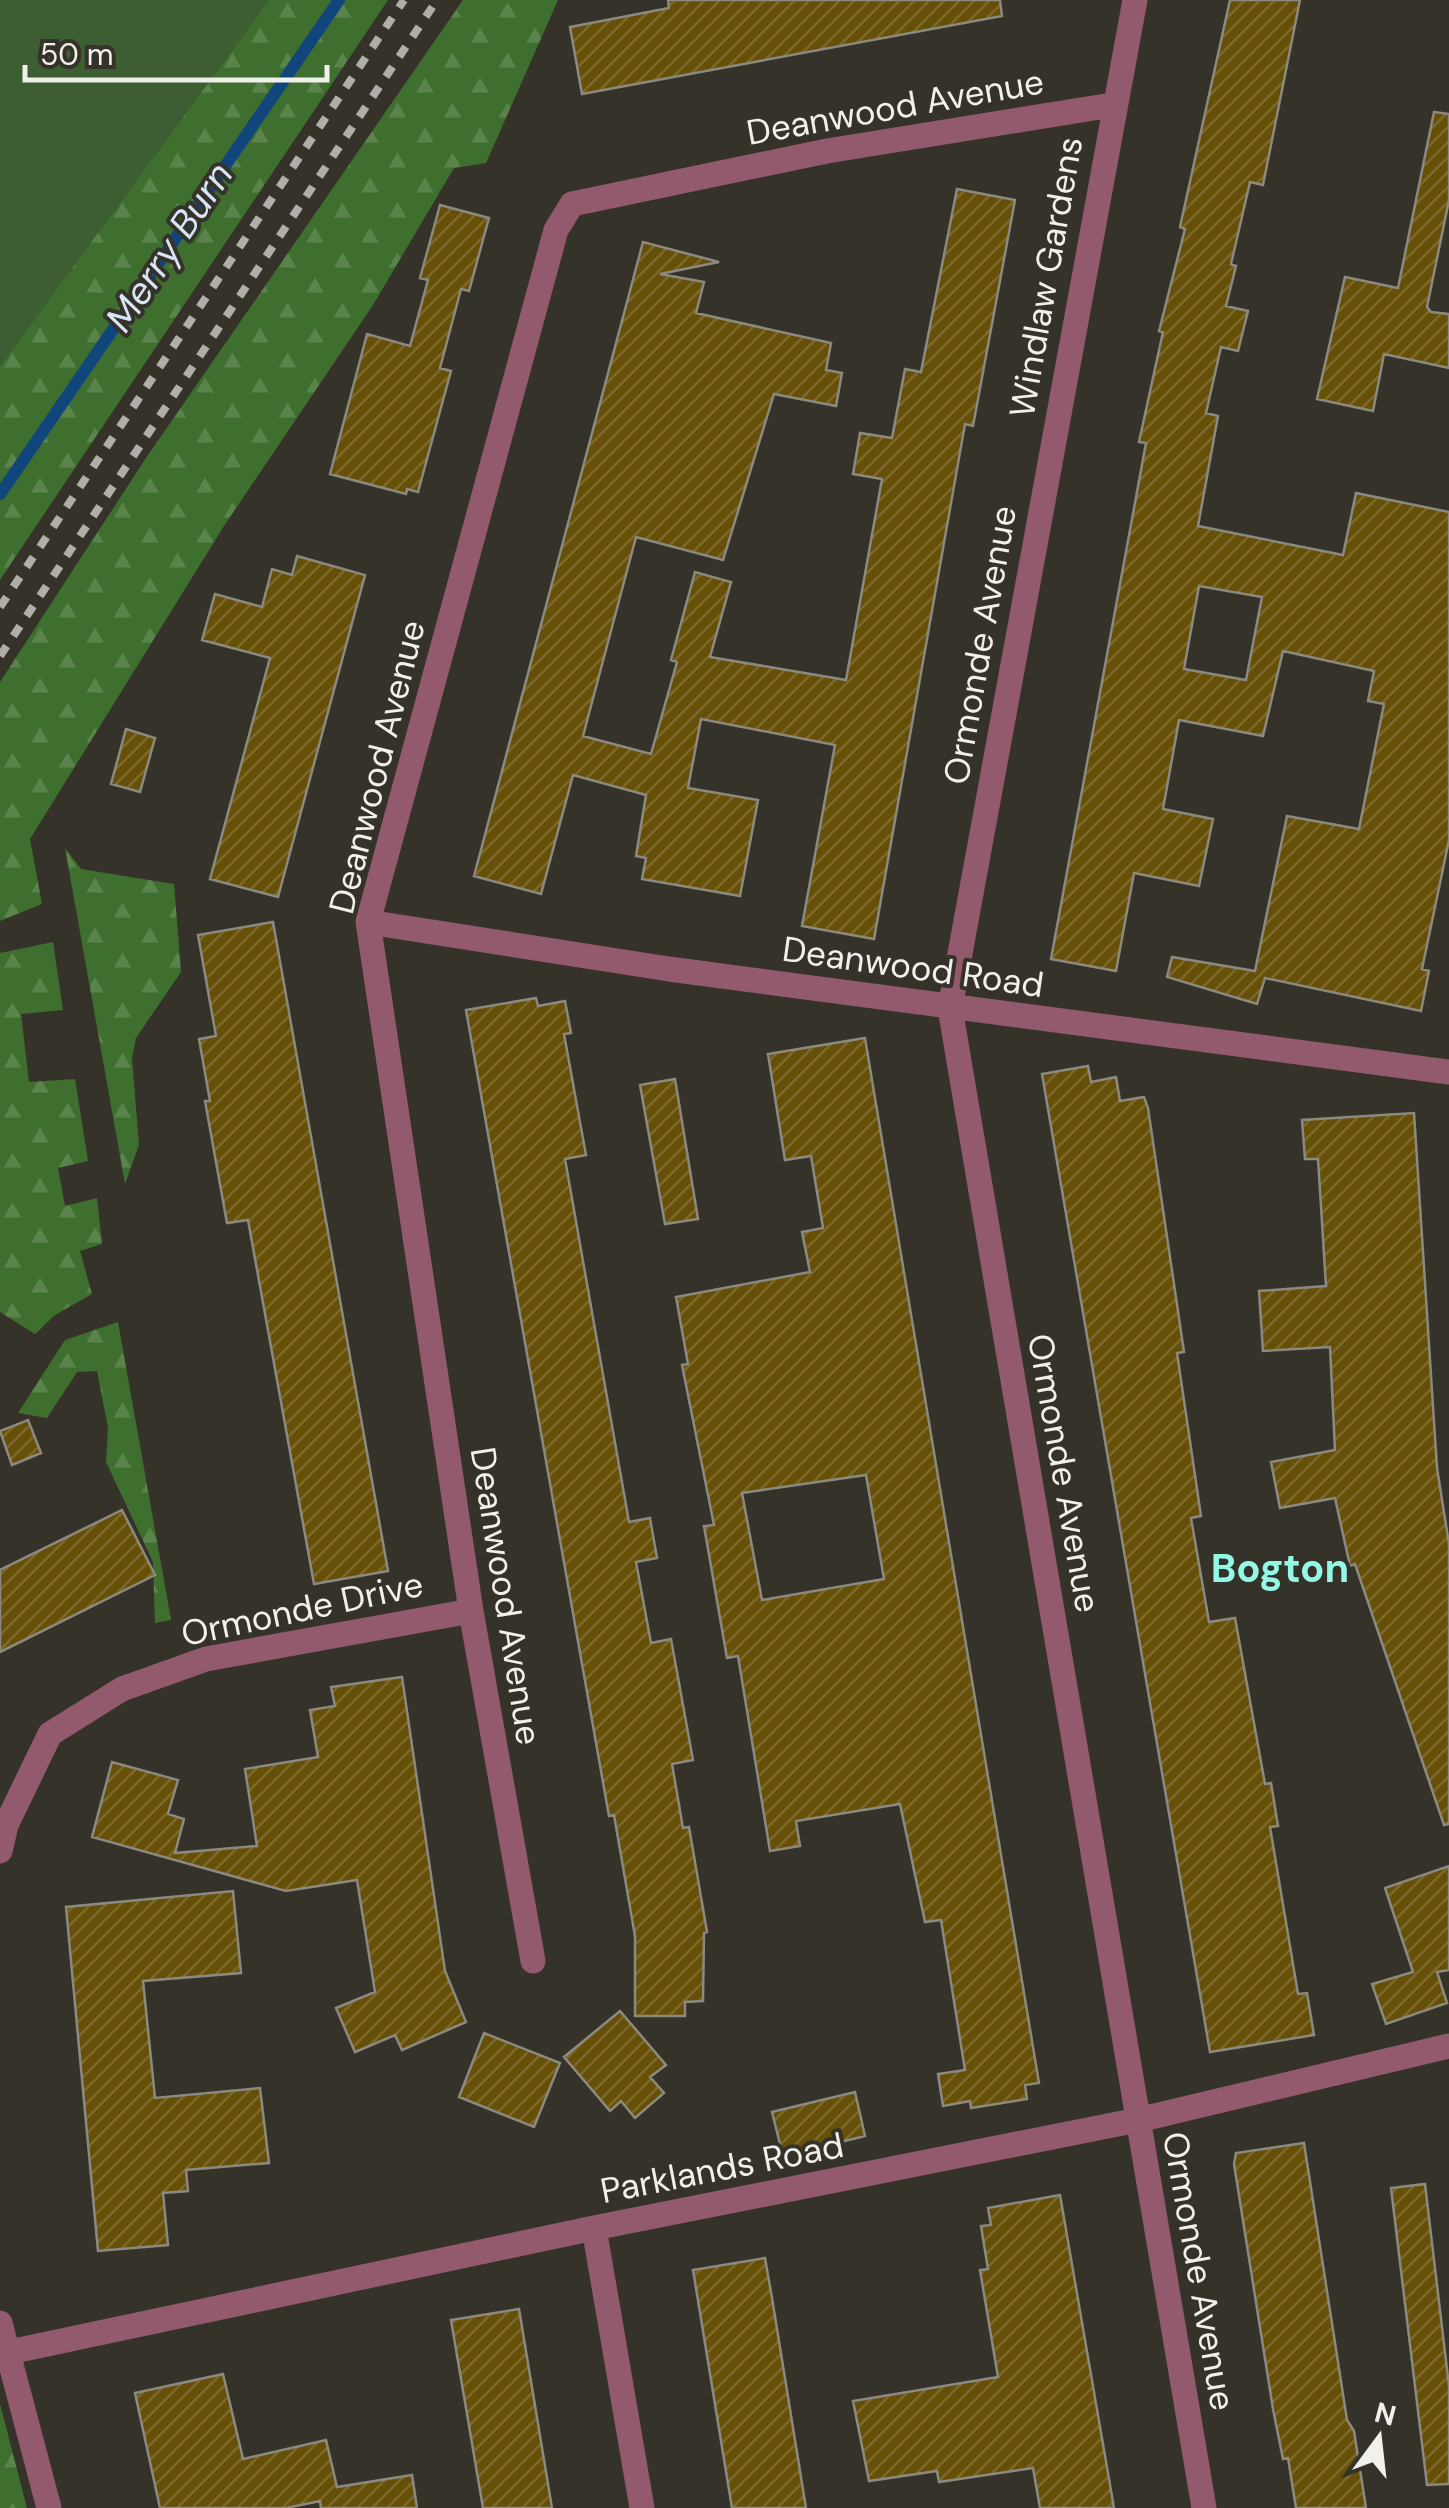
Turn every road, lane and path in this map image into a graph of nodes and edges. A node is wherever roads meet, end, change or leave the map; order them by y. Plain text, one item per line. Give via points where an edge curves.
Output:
1 (1134, 0) edge
2 (1112, 105) junction
3 (1050, 450) joint
4 (368, 922) junction
5 (950, 1008) junction
6 (1449, 1072) edge
7 (471, 1610) junction
8 (0, 1850) edge
9 (534, 1961) dead end
10 (1449, 2046) edge
11 (1138, 2120) junction
12 (594, 2228) junction
13 (0, 2323) edge
14 (3, 2353) edge
15 (49, 2508) edge
16 (642, 2508) edge
17 (1204, 2508) edge

1 - 2 street, Windlaw Gardens
2 - 3 street, Windlaw Gardens
2 - 4 street, Deanwood Avenue via 828,151 572,204 556,230
3 - 5 street, Ormonde Avenue
4 - 5 street, Deanwood Road
4 - 7 street, Deanwood Avenue
5 - 6 street, Deanwood Road
5 - 11 street, Ormonde Avenue
7 - 8 street, Ormonde Drive via 206,1659 122,1689 50,1734
7 - 9 street, Deanwood Avenue
10 - 11 street, Parklands Road
11 - 12 street, Parklands Road
11 - 17 street, Ormonde Avenue
12 - 14 street, Parklands Road
12 - 16 street
13 - 14 street
14 - 15 street

